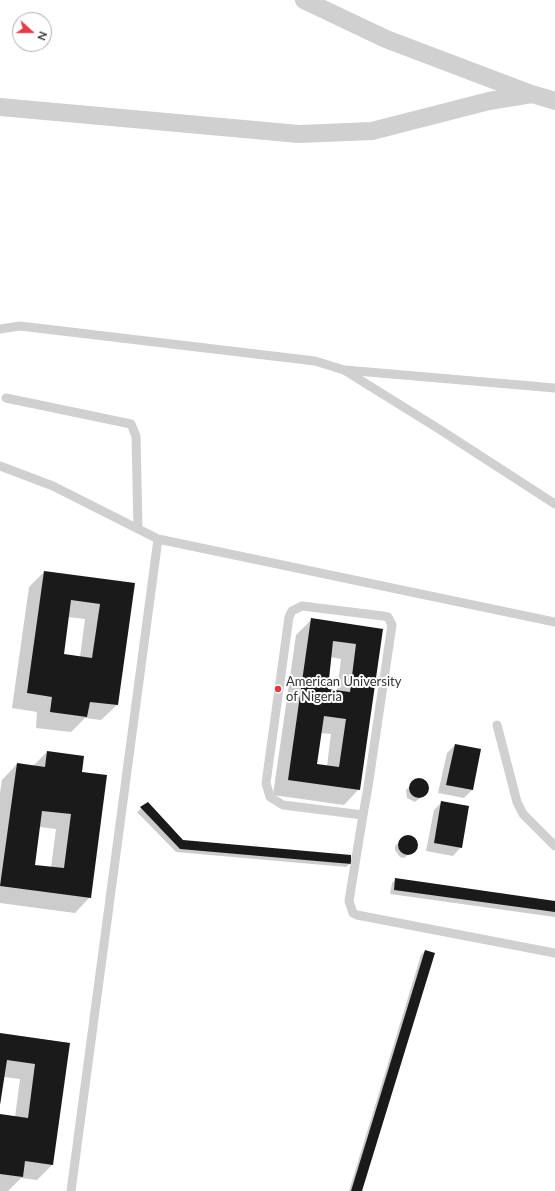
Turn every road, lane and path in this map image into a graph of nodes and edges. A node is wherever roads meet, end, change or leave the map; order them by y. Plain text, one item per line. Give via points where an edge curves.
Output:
1 (304, 0) edge
2 (532, 94) junction
3 (555, 101) edge
4 (0, 107) edge
5 (0, 329) edge
6 (344, 370) junction
7 (555, 388) edge
8 (6, 398) dead end
9 (0, 466) edge
10 (555, 504) edge
11 (138, 529) junction
12 (158, 539) junction
13 (555, 622) edge
14 (497, 725) dead end
15 (363, 815) junction
16 (555, 846) edge
17 (555, 952) edge
18 (71, 1191) edge

1 - 2 street via 386,39
2 - 3 street
2 - 4 street via 489,101 372,131 299,134
5 - 6 lane via 20,326 315,361
6 - 7 lane
6 - 10 lane
8 - 11 lane via 131,424 136,436
9 - 11 lane via 53,486
11 - 12 lane
12 - 13 lane
12 - 18 lane
14 - 16 lane via 517,802 523,814
15 - 15 lane via 392,625 388,617 302,606 292,611 289,617 266,783 270,797 283,805
15 - 17 lane via 349,901 353,913

